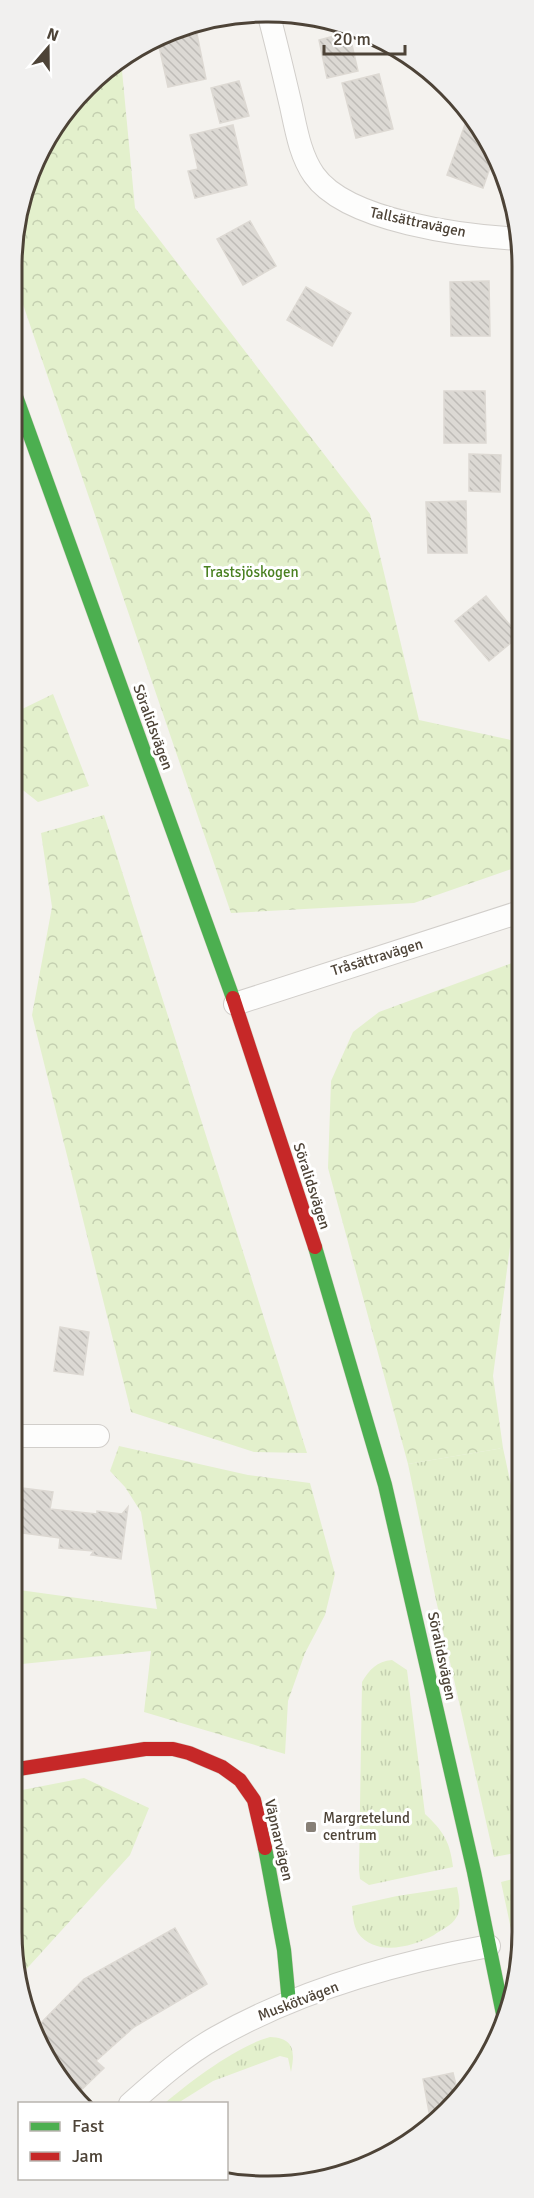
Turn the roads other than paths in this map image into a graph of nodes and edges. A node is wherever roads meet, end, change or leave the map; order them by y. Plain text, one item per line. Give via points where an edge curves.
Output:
1 (271, 22) edge
2 (509, 238) edge
3 (22, 414) edge
4 (512, 915) edge
5 (235, 1004) junction
6 (22, 1436) edge
7 (98, 1436) dead end
8 (22, 1768) edge
9 (489, 1946) junction
10 (289, 2003) junction
11 (501, 2003) edge
12 (131, 2102) edge

1 - 2 street, Tallsättravägen via 301,147 314,176 337,198 376,216
3 - 5 street, Söralidsvägen
4 - 5 street, Tråsättravägen
5 - 9 street, Söralidsvägen via 323,1271 385,1485
6 - 7 street
8 - 10 street, Väpnarvägen via 145,1749 173,1749 222,1767 240,1780 254,1800 269,1864
9 - 10 street, Muskötvägen via 375,1972
9 - 11 street, Söralidsvägen
10 - 12 street, Muskötvägen via 216,2038

